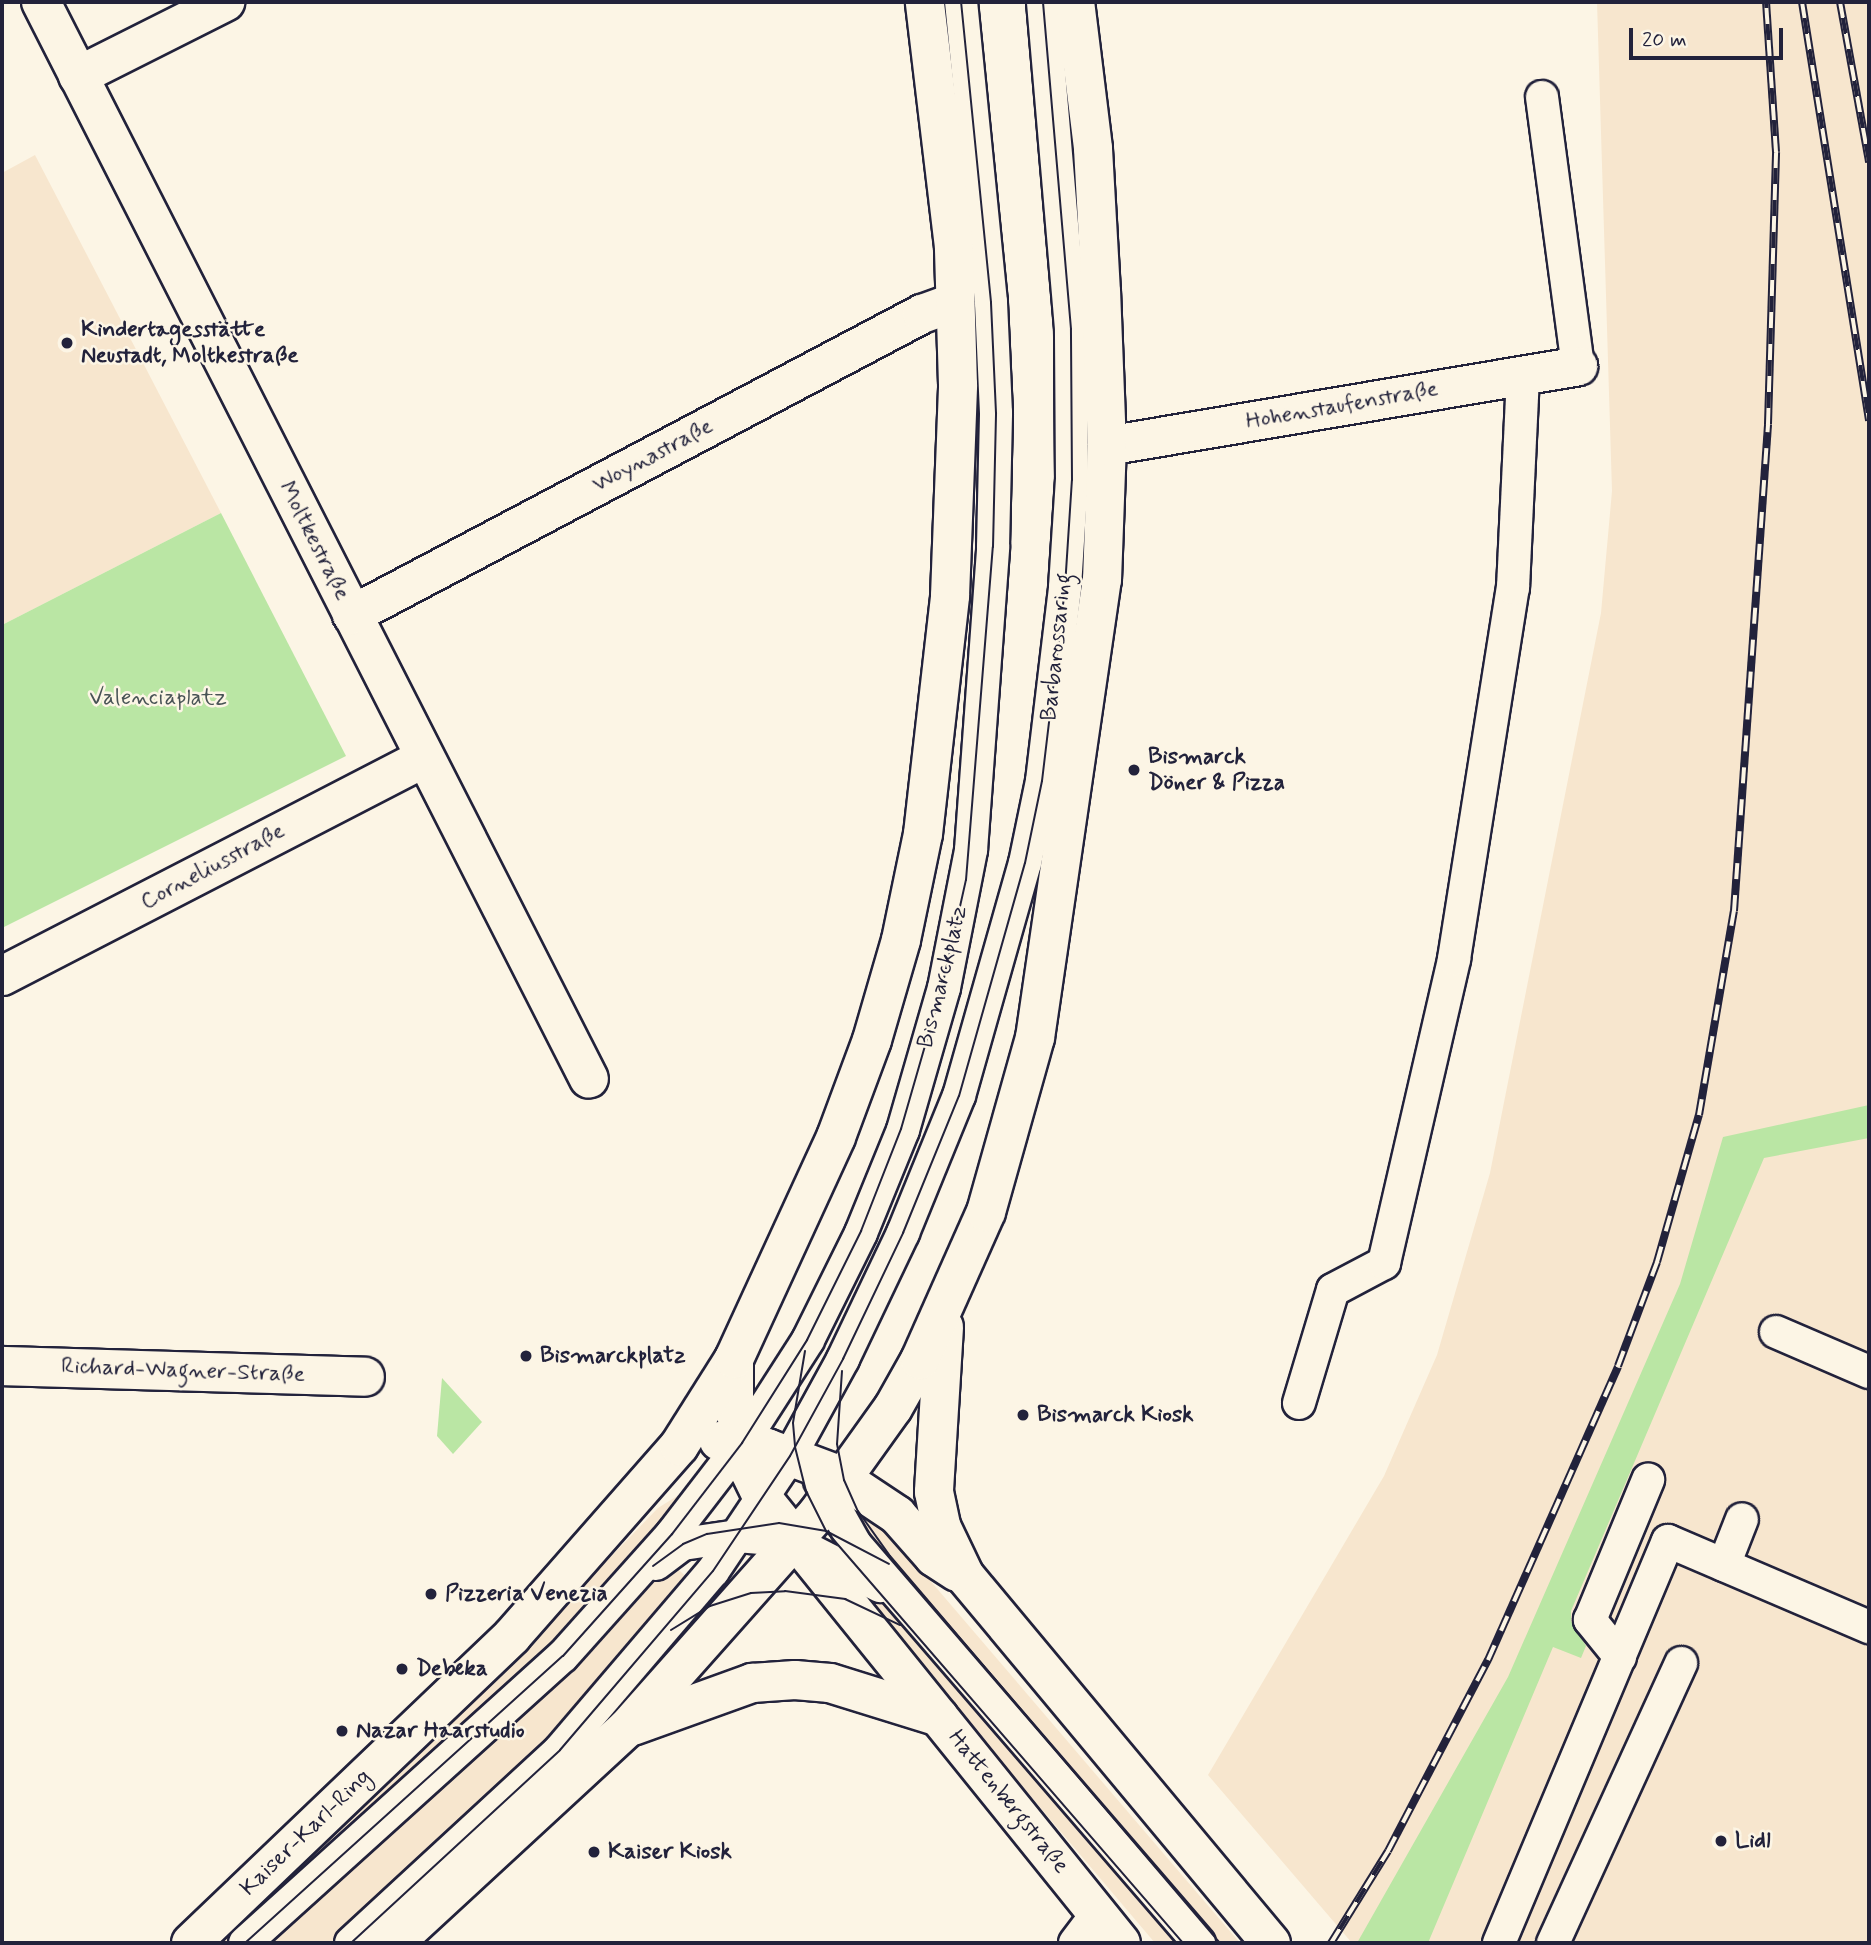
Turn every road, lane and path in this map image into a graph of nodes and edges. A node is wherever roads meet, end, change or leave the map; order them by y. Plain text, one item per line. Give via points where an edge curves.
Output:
1 (41, 2) edge
2 (225, 2) edge
3 (925, 2) edge
4 (961, 2) edge
5 (1043, 2) edge
6 (1074, 2) edge
7 (78, 76) junction
8 (1542, 97) dead end
9 (956, 302) junction
10 (1578, 366) joint
11 (1523, 375) junction
12 (1107, 446) junction
13 (352, 615) junction
14 (425, 758) junction
15 (2, 976) edge
16 (589, 1079) dead end
17 (951, 1294) junction
18 (1776, 1332) dead end
19 (808, 1340) junction
20 (734, 1359) junction
21 (2, 1366) edge
22 (1869, 1372) edge
23 (365, 1377) dead end
24 (1299, 1404) dead end
25 (742, 1443) junction
26 (679, 1446) junction
27 (815, 1467) junction
28 (1648, 1480) dead end
29 (763, 1499) junction
30 (1742, 1519) dead end
31 (737, 1536) junction
32 (794, 1542) junction
33 (1724, 1565) junction
34 (965, 1576) junction
35 (633, 1581) junction
36 (905, 1601) junction
37 (1869, 1627) edge
38 (512, 1636) joint
39 (563, 1656) joint
40 (1620, 1657) junction
41 (1681, 1663) dead end
42 (939, 1717) junction
43 (627, 1728) junction
44 (1098, 1913) junction
45 (191, 1943) edge
46 (245, 1943) edge
47 (351, 1943) edge
48 (394, 1943) edge
49 (1075, 1943) edge
50 (1121, 1943) edge
51 (1199, 1943) edge
52 (1271, 1943) edge
53 (1499, 1943) edge
54 (1553, 1943) edge

1 - 7 street, Moltkestraße
2 - 7 street
3 - 9 street via 954,247
4 - 19 lane, Bismarckplatz via 982,192 996,413 971,850 944,988 903,1130 861,1233
5 - 27 lane, Barbarossaring via 1071,329 1072,466 1065,587 1044,768 1025,863 964,1082 886,1268
6 - 12 street, Barbarossaring via 1093,148
7 - 13 street, Moltkestraße
8 - 10 lane
9 - 13 street, Woynastraße via 922,314
9 - 20 street, Bismarckplatz via 958,385 950,596 923,834 901,940 872,1040 814,1192
10 - 11 street, Hohenstaufenstraße
11 - 12 street, Hohenstaufenstraße
11 - 24 lane via 1514,588 1454,958 1384,1263 1333,1290
12 - 17 street, Barbarossaring via 1102,580 1035,1038 986,1212
13 - 14 street, Moltkestraße
14 - 15 street, Corneliusstraße
14 - 16 street, Moltkestraße
17 - 27 street via 893,1408
17 - 34 street via 942,1336 934,1492 941,1525
18 - 22 lane
19 - 25 lane, Bismarckplatz
19 - 27 lane, Bismarckplatz via 800,1391
20 - 25 street, Bismarckplatz via 734,1406
20 - 26 street, Bismarckplatz
21 - 23 street, Richard-Wagner-Straße
25 - 26 street via 696,1441
25 - 27 street
25 - 29 street, Bismarckplatz
25 - 35 lane, Bismarckplatz
26 - 38 street, Bismarckplatz
27 - 29 lane
27 - 32 street
27 - 34 street via 897,1515 934,1557
27 - 36 lane, Bismarckplatz via 855,1544
28 - 40 lane via 1590,1620
29 - 31 lane
29 - 32 street, Bismarckplatz
30 - 33 lane
31 - 32 lane, Bismarckplatz
31 - 35 lane, Bismarckplatz via 682,1544
31 - 47 lane via 648,1651 559,1750
32 - 36 lane, Bismarckplatz
32 - 42 street, Bismarckplatz
32 - 43 street
33 - 37 lane
33 - 40 lane via 1668,1541
34 - 52 street
35 - 39 lane, Bismarckplatz
36 - 51 lane
38 - 45 street, Kaiser-Karl-Ring
39 - 46 lane, Kaiser-Karl-Ring
40 - 53 lane
41 - 54 lane
42 - 43 street, Hattenbergstraße via 830,1683 795,1680 752,1684
42 - 44 street, Hattenbergstraße
43 - 48 street
44 - 49 lane
44 - 50 street, Hattenbergstraße

